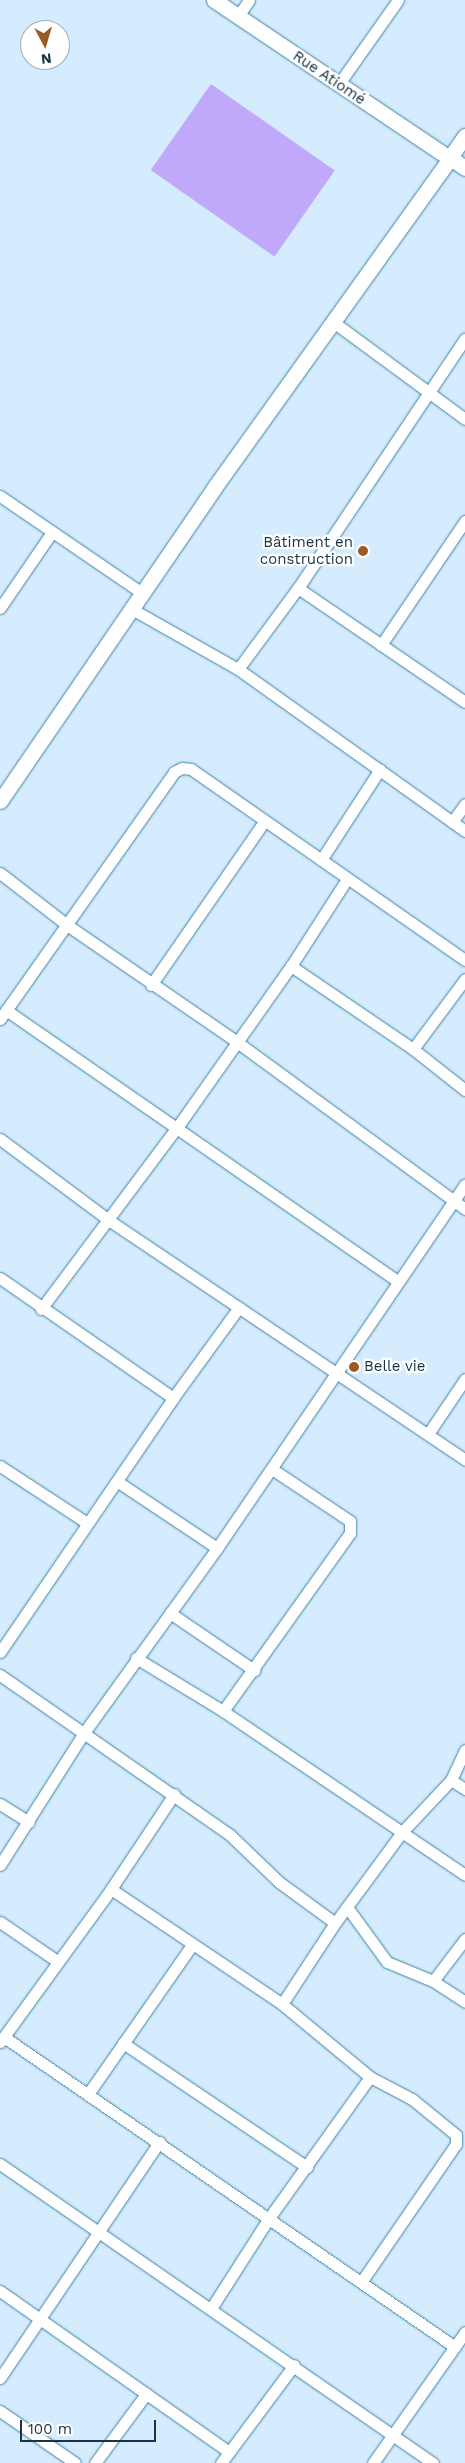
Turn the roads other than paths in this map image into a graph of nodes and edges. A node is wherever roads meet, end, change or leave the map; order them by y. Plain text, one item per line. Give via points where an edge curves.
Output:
1 (214, 0) edge
2 (249, 0) edge
3 (398, 0) edge
4 (238, 16) junction
5 (338, 85) junction
6 (465, 136) edge
7 (453, 160) edge
8 (332, 321) junction
9 (465, 339) edge
10 (428, 394) junction
11 (465, 419) edge
12 (0, 496) edge
13 (465, 521) edge
14 (52, 532) junction
15 (298, 588) junction
16 (142, 592) junction
17 (0, 608) edge
18 (130, 608) junction
19 (382, 644) junction
20 (238, 669) junction
21 (465, 702) edge
22 (380, 770) junction
23 (0, 801) edge
24 (465, 804) edge
25 (264, 822) junction
26 (452, 822) junction
27 (465, 831) edge
28 (322, 860) junction
29 (0, 873) edge
30 (347, 879) junction
31 (67, 925) junction
32 (465, 960) edge
33 (291, 966) junction
34 (465, 979) edge
35 (151, 985) junction
36 (3, 1015) edge
37 (237, 1042) junction
38 (413, 1050) junction
39 (465, 1090) edge
40 (178, 1126) junction
41 (0, 1139) edge
42 (465, 1184) edge
43 (454, 1201) junction
44 (465, 1209) edge
45 (110, 1221) junction
46 (0, 1278) edge
47 (398, 1281) junction
48 (239, 1307) junction
49 (41, 1309) junction
50 (335, 1372) junction
51 (465, 1379) edge
52 (173, 1398) junction
53 (428, 1434) junction
54 (465, 1460) edge
55 (0, 1466) edge
56 (272, 1469) junction
57 (118, 1482) junction
58 (88, 1523) junction
59 (218, 1548) junction
60 (170, 1613) junction
61 (0, 1652) edge
62 (136, 1658) junction
63 (254, 1670) junction
64 (0, 1675) edge
65 (223, 1711) junction
66 (83, 1734) junction
67 (465, 1750) edge
68 (451, 1780) junction
69 (465, 1789) edge
70 (174, 1794) junction
71 (0, 1804) edge
72 (29, 1822) junction
73 (402, 1832) junction
74 (0, 1866) edge
75 (465, 1875) edge
76 (111, 1889) junction
77 (348, 1907) junction
78 (0, 1922) edge
79 (335, 1923) junction
80 (465, 1939) edge
81 (192, 1945) junction
82 (57, 1961) junction
83 (433, 1981) junction
84 (465, 2002) edge
85 (282, 2004) junction
86 (2, 2040) edge
87 (123, 2043) junction
88 (370, 2077) junction
89 (88, 2094) junction
90 (159, 2142) junction
91 (0, 2164) edge
92 (307, 2167) junction
93 (269, 2218) junction
94 (98, 2231) junction
95 (362, 2281) junction
96 (0, 2291) edge
97 (212, 2307) junction
98 (40, 2319) junction
99 (465, 2332) edge
100 (455, 2347) junction
101 (294, 2366) junction
102 (0, 2378) edge
103 (146, 2394) junction
104 (0, 2410) edge
105 (393, 2435) junction
106 (229, 2452) junction
107 (75, 2463) edge
108 (95, 2463) edge
109 (221, 2463) edge
110 (373, 2463) edge
111 (433, 2463) edge

1 - 4 street, Rue Atiomé
2 - 4 street
3 - 5 street
4 - 5 street, Rue Atiomé
5 - 7 street, Rue Atiomé
6 - 7 street
7 - 8 street
8 - 10 street
8 - 16 street
9 - 10 street
10 - 11 street
10 - 15 street
12 - 14 street
13 - 19 street
14 - 16 street
14 - 17 street
15 - 19 street
15 - 20 street
16 - 18 street
18 - 20 street
18 - 23 street
19 - 21 street
20 - 22 street
22 - 26 street
22 - 28 street
24 - 26 street
25 - 28 street
25 - 31 street via 191,769 182,768 174,772
25 - 35 street
26 - 27 street
28 - 30 street
29 - 31 street
30 - 32 street
30 - 33 street
31 - 35 street
31 - 36 street
33 - 37 street
33 - 38 street
34 - 38 street
35 - 37 street
36 - 40 street
37 - 40 street
37 - 43 street
38 - 39 street
40 - 45 street
40 - 47 street
41 - 45 street
42 - 43 street
43 - 44 street
43 - 47 street
45 - 48 street
45 - 49 street
46 - 49 street
47 - 50 street
48 - 50 street
48 - 52 street
49 - 52 street
50 - 53 street
50 - 56 street
51 - 53 street
52 - 57 street
53 - 54 street
55 - 58 street
56 - 59 street
56 - 63 street via 350,1521 351,1527 350,1533
57 - 58 street
57 - 59 street
58 - 61 street
59 - 60 street
60 - 62 street
60 - 63 street
62 - 65 street
62 - 66 street
63 - 65 street
64 - 66 street
65 - 73 street
66 - 70 street
66 - 72 street
67 - 68 street
68 - 69 street
68 - 73 street
70 - 76 street
70 - 79 street via 229,1834 280,1882
71 - 72 street
72 - 74 street
73 - 75 street
73 - 77 street
76 - 81 street
76 - 82 street
77 - 79 street
77 - 83 street via 368,1932 380,1956 395,1966
78 - 82 street
79 - 85 street
80 - 83 street
81 - 85 street
81 - 87 street
82 - 86 street
83 - 84 street
85 - 88 street
86 - 89 street
87 - 89 street
87 - 92 street
88 - 92 street
88 - 95 street via 412,2099 458,2140
89 - 90 street
90 - 93 street
90 - 94 street
91 - 94 street
92 - 93 street
93 - 95 street
93 - 97 street
94 - 97 street
94 - 98 street
95 - 100 street
96 - 98 street
97 - 101 street
98 - 102 street
98 - 103 street
99 - 100 street
100 - 105 street
101 - 105 street
101 - 106 street
103 - 106 street
103 - 108 street
104 - 107 street
105 - 110 street
105 - 111 street
106 - 109 street

